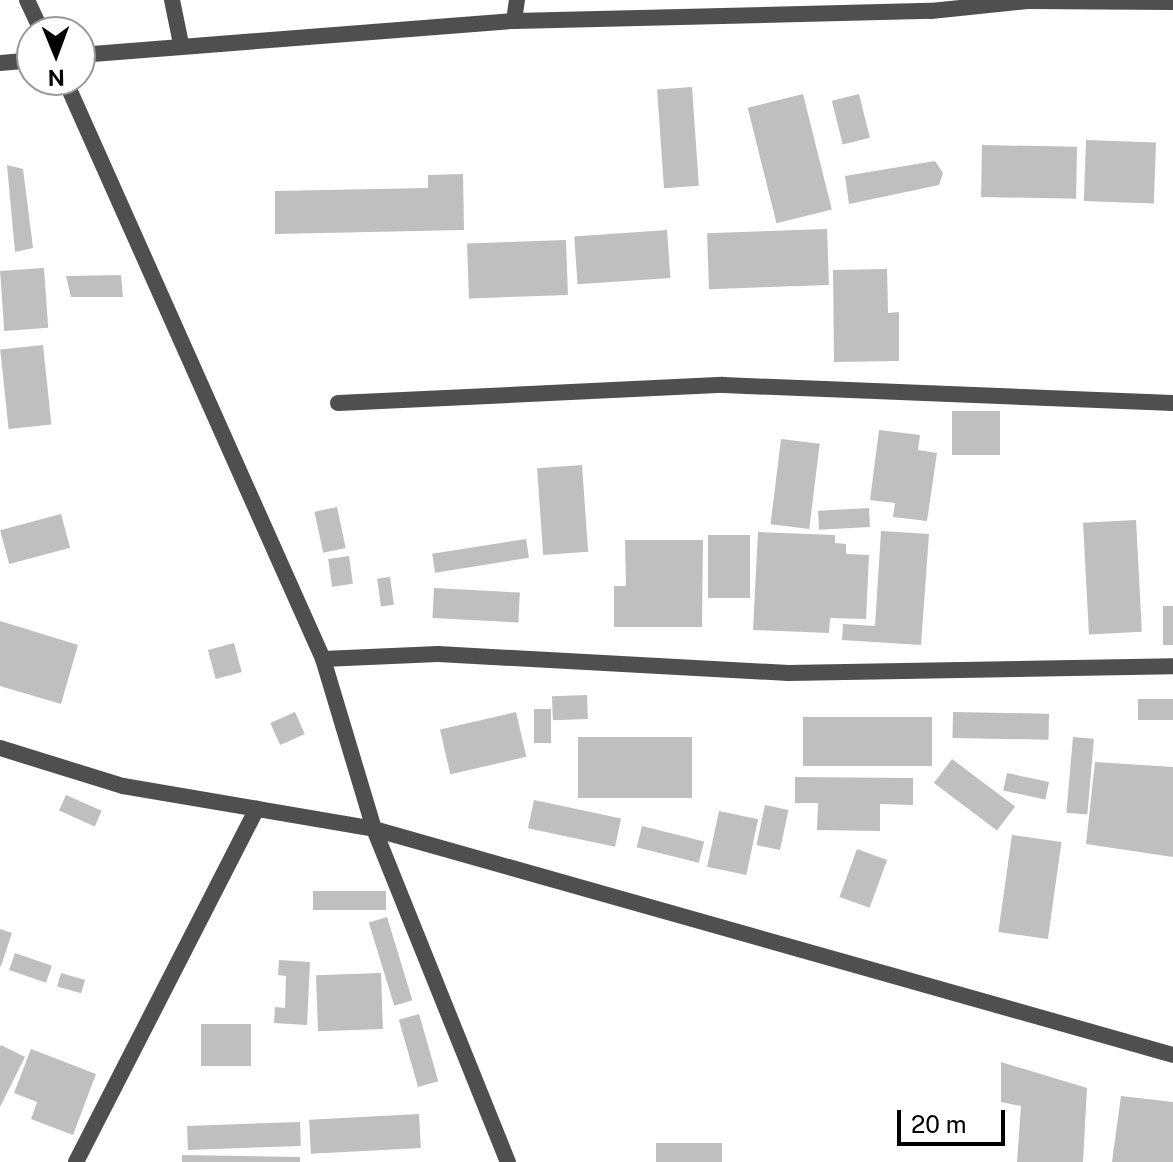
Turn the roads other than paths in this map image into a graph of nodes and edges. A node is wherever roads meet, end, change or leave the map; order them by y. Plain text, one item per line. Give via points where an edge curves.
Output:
1 (172, 0) edge
2 (517, 0) edge
3 (1027, 1) edge
4 (1173, 2) edge
5 (514, 21) junction
6 (181, 44) junction
7 (96, 53) edge
8 (72, 96) edge
9 (338, 403) dead end
10 (1173, 403) edge
11 (323, 659) junction
12 (1173, 666) edge
13 (0, 748) edge
14 (257, 809) junction
15 (374, 829) junction
16 (1173, 1055) edge
17 (76, 1162) edge
18 (508, 1162) edge

1 - 6 street
2 - 5 street
3 - 4 street
3 - 5 street via 931,11
5 - 6 street
6 - 7 street
8 - 11 street
9 - 10 street via 723,385
11 - 12 street via 438,654 788,673
11 - 15 street
13 - 14 street via 123,786
14 - 15 street
14 - 17 street
15 - 16 street
15 - 18 street

